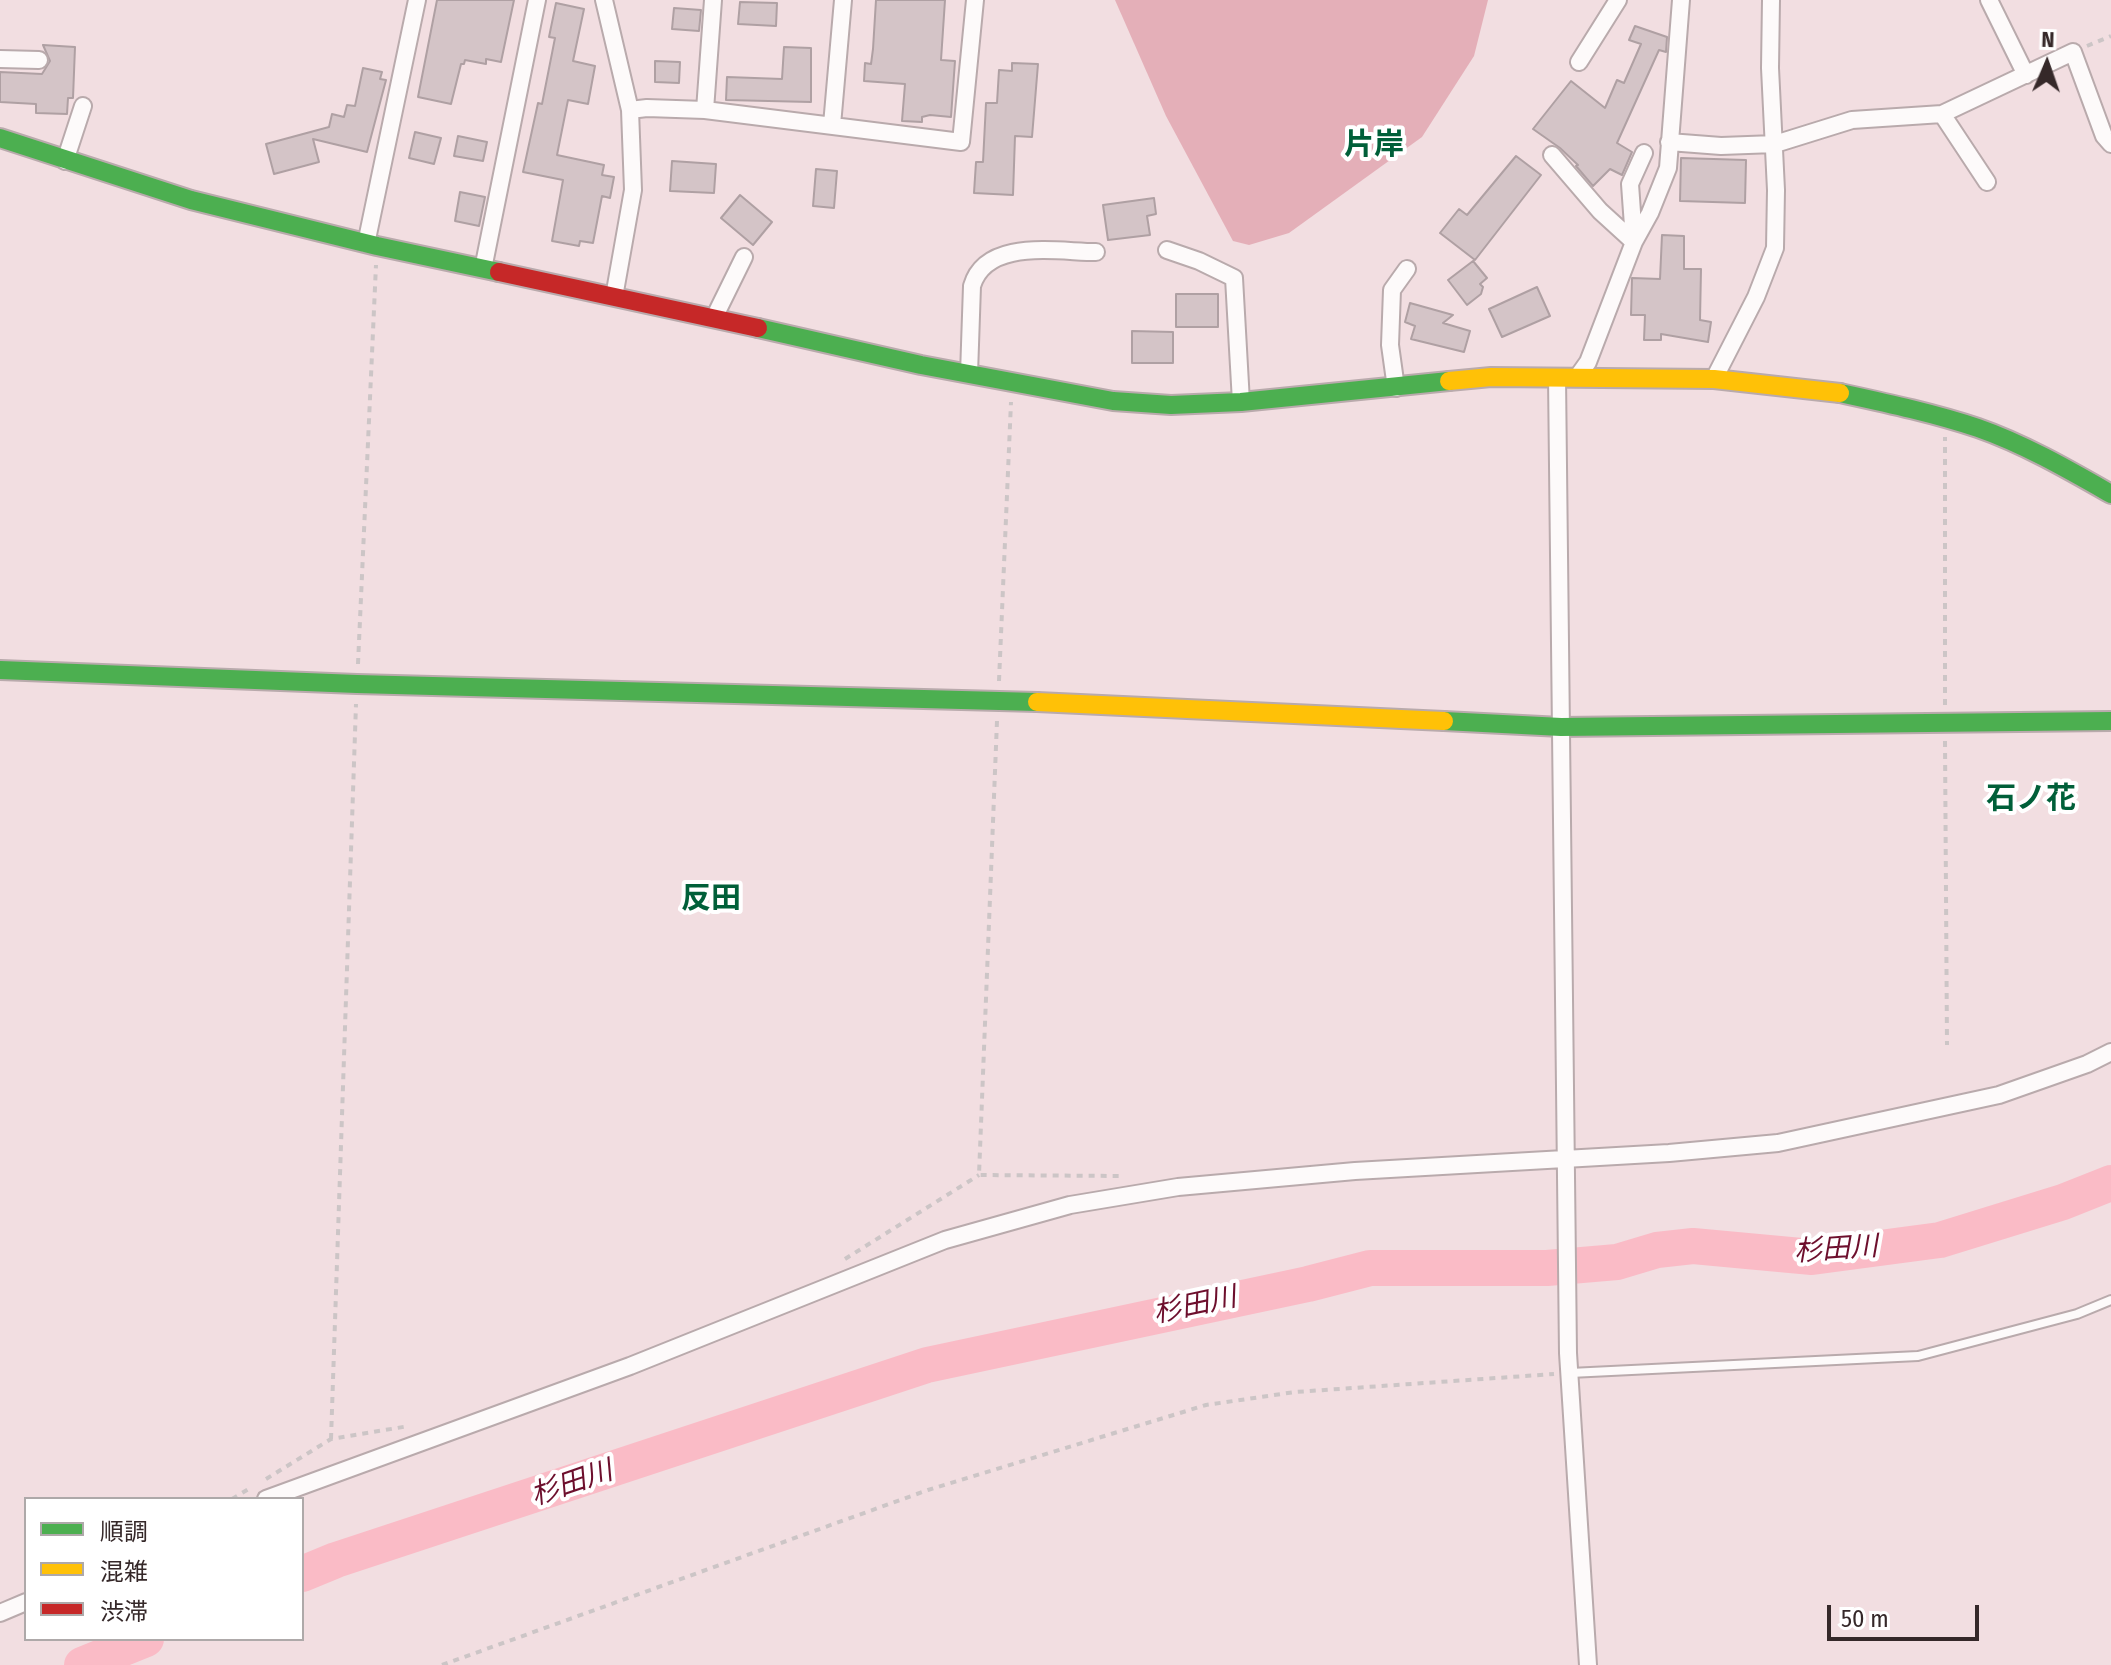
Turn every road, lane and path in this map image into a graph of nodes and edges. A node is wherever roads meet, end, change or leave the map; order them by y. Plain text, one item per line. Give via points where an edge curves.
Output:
1 (417, 0) edge
2 (537, 0) edge
3 (604, 0) edge
4 (713, 0) edge
5 (843, 0) edge
6 (975, 0) edge
7 (1618, 0) edge
8 (1681, 0) edge
9 (1771, 0) edge
10 (1989, 0) edge
11 (2111, 36) edge
12 (2073, 52) junction
13 (0, 59) edge
14 (39, 60) dead end
15 (1579, 62) dead end
16 (2026, 75) junction
17 (83, 106) dead end
18 (630, 110) junction
19 (705, 110) junction
20 (1942, 114) junction
21 (832, 125) junction
22 (0, 138) edge
23 (1669, 142) junction
24 (1775, 144) junction
25 (2111, 144) edge
26 (1644, 153) dead end
27 (1552, 155) dead end
28 (65, 161) junction
29 (1987, 182) dead end
30 (1634, 242) junction
31 (371, 245) junction
32 (1167, 250) dead end
33 (1096, 252) dead end
34 (744, 257) dead end
35 (483, 269) junction
36 (1407, 269) dead end
37 (614, 297) junction
38 (714, 318) junction
39 (969, 374) junction
40 (1578, 376) junction
41 (1557, 377) junction
42 (1714, 379) junction
43 (1012, 383) junction
44 (1396, 388) junction
45 (1241, 402) junction
46 (2111, 494) edge
47 (0, 670) edge
48 (357, 684) junction
49 (998, 700) junction
50 (2111, 721) edge
51 (1561, 727) junction
52 (2111, 1052) edge
53 (1566, 1157) junction
54 (979, 1175) junction
55 (1134, 1176) dead end
56 (839, 1263) dead end
57 (2111, 1300) edge
58 (1569, 1373) junction
59 (409, 1426) dead end
60 (331, 1439) junction
61 (235, 1497) edge
62 (271, 1497) edge
63 (24, 1603) edge
64 (0, 1613) edge
65 (442, 1665) edge
66 (1588, 1665) edge

1 - 31 street
2 - 35 street
3 - 18 street
4 - 19 street
5 - 21 street
6 - 21 street via 961,142
7 - 15 street
8 - 23 street
9 - 24 street
10 - 16 street
11 - 12 path
12 - 16 street
12 - 25 street
13 - 14 street
16 - 20 street
17 - 28 street
18 - 19 street
18 - 37 street via 633,190
19 - 21 street
20 - 24 street via 1852,120
20 - 29 street
22 - 28 street
23 - 24 street
23 - 30 street via 1668,168
24 - 42 street via 1775,248
26 - 30 street via 1630,184
27 - 30 street
28 - 31 street via 191,200
30 - 40 street
31 - 35 street
31 - 48 path
32 - 45 street via 1234,278
33 - 39 street via 1019,252 984,265 972,286
34 - 38 street
35 - 37 street
36 - 44 street via 1392,290 1390,345
37 - 38 street
38 - 39 street
39 - 43 street
40 - 41 street
40 - 42 street
41 - 44 street via 1491,377
41 - 51 street
42 - 46 street via 1831,391 1901,406 1968,426
43 - 45 street via 1113,401
43 - 49 path
44 - 45 street
47 - 48 street
48 - 49 street
48 - 60 path
49 - 51 street
49 - 54 path
50 - 51 street
51 - 53 street
52 - 53 street via 1999,1095 1778,1143
53 - 58 street
53 - 62 street via 1178,1187 1070,1205 945,1240 630,1366
54 - 55 path
54 - 56 path
57 - 58 lane via 1918,1356
58 - 65 path via 1418,1381 1206,1405 928,1490
58 - 66 street
59 - 60 path
60 - 61 path
63 - 64 street

